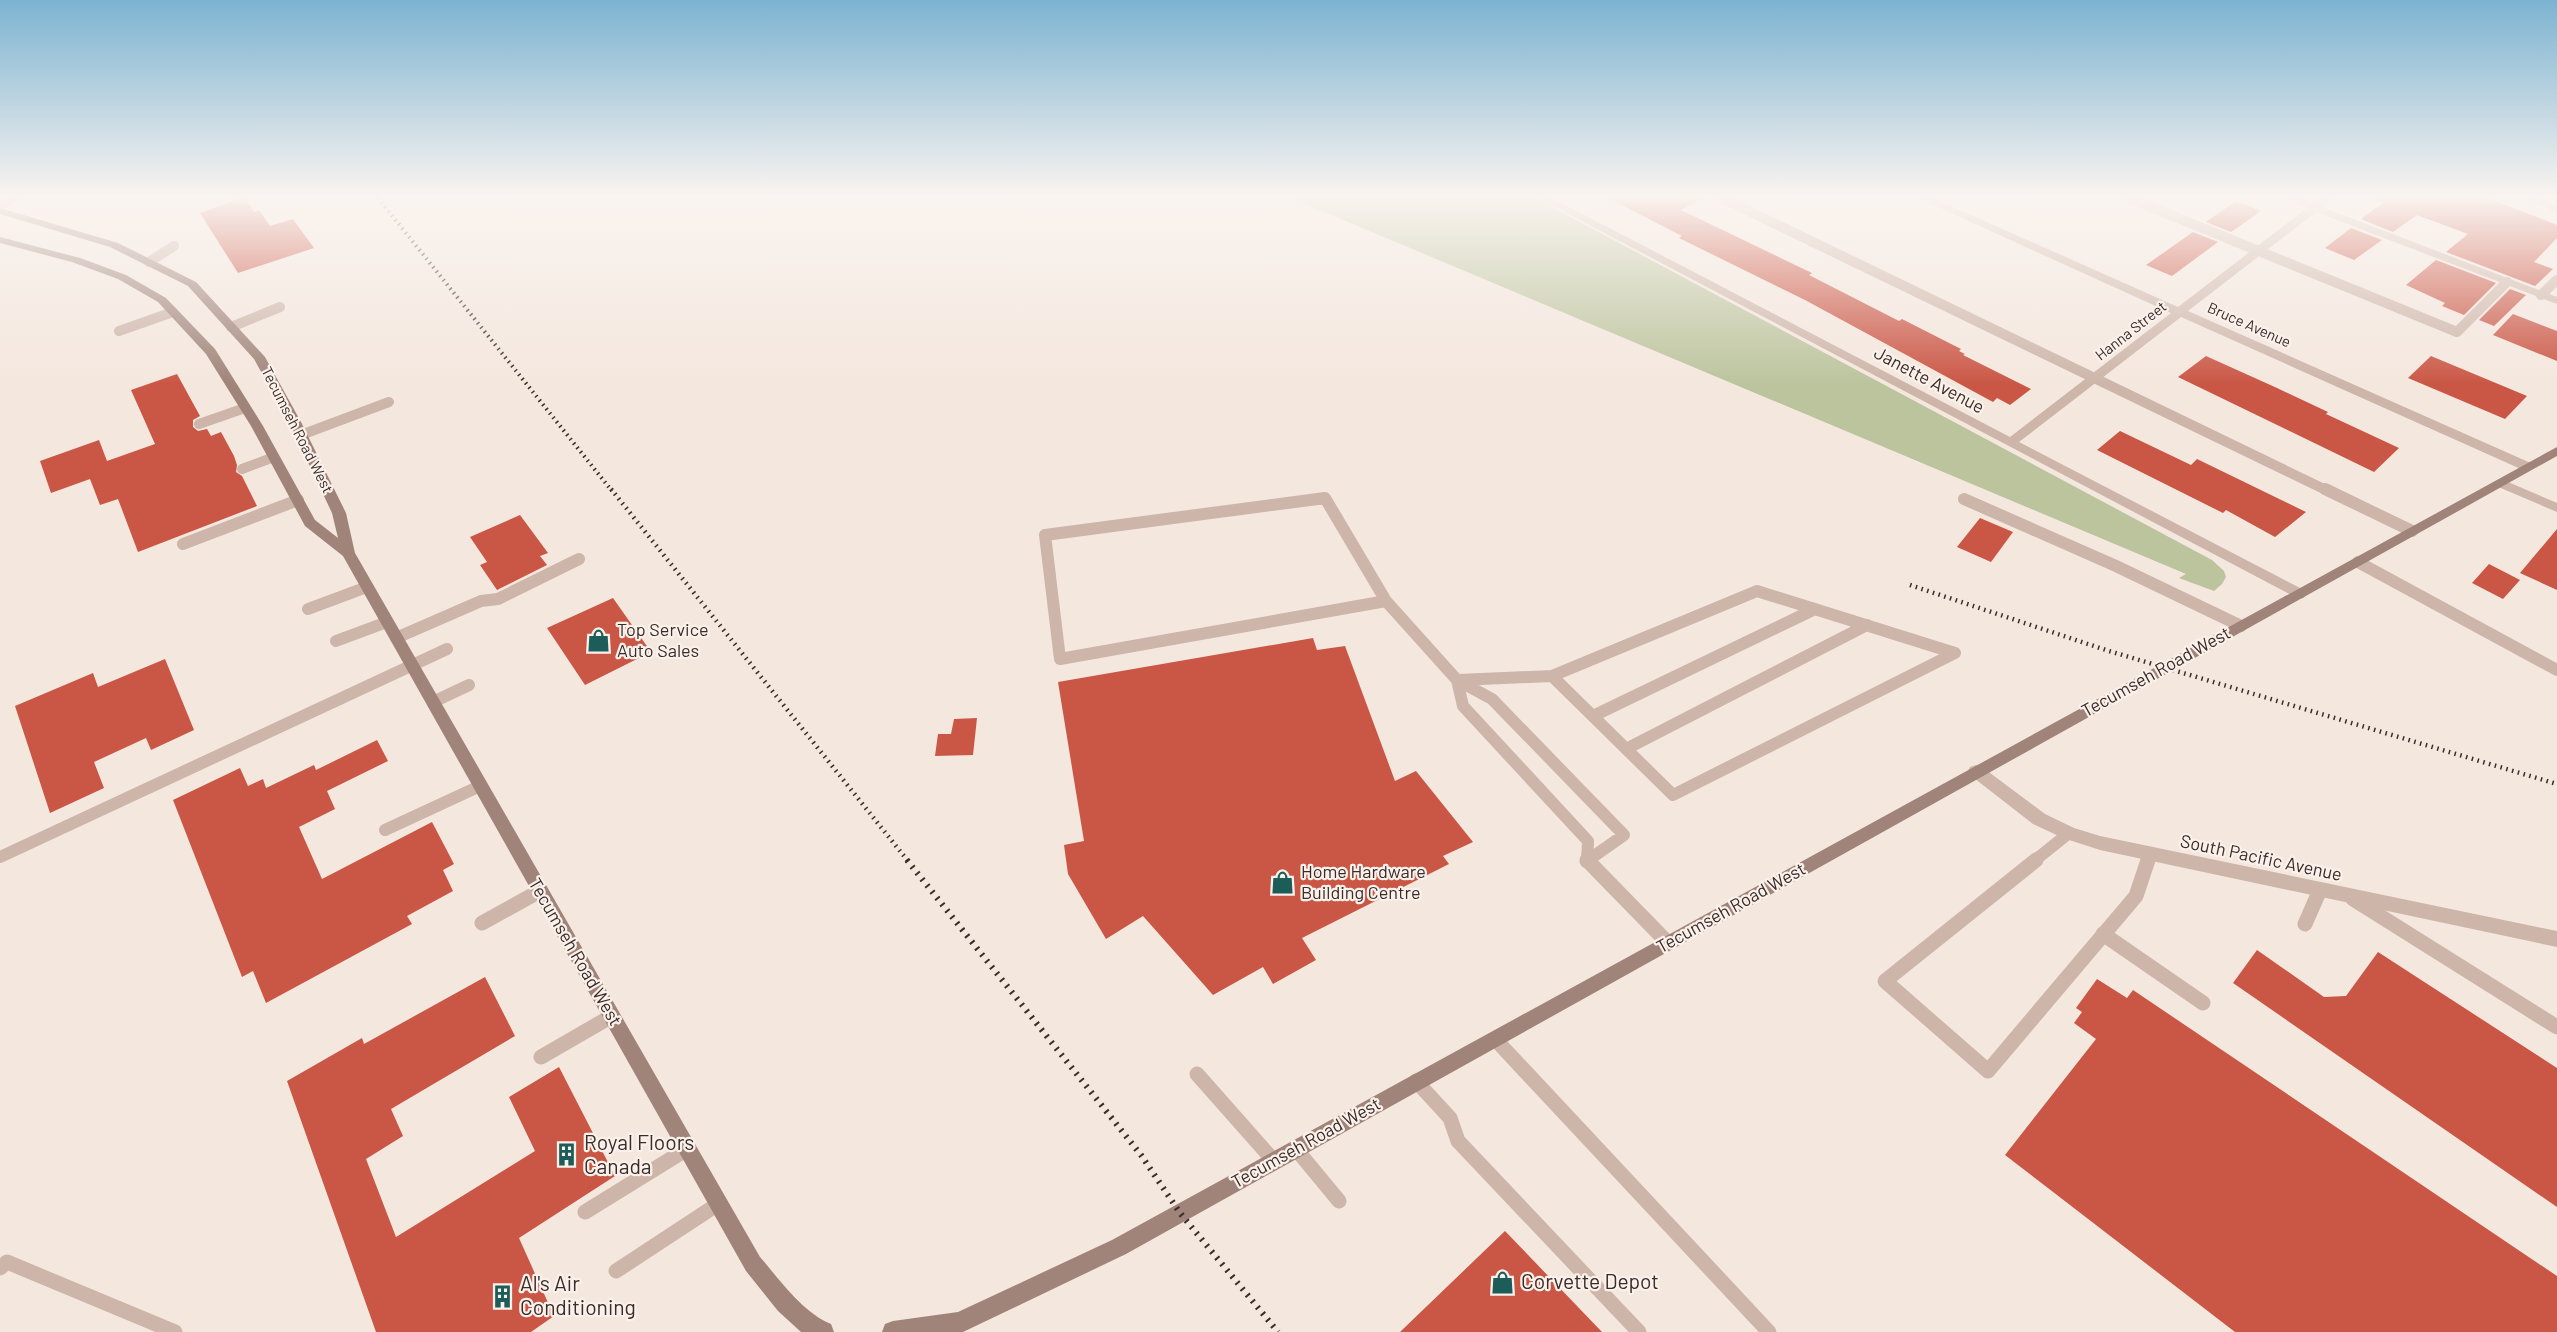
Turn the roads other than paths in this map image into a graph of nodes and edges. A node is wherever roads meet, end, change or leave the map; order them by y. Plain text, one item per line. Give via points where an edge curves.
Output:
1 (76, 260) edge
2 (145, 260) edge
3 (152, 260) edge
4 (1661, 260) edge
5 (1850, 260) edge
6 (2063, 260) edge
7 (2246, 260) edge
8 (2281, 260) edge
9 (2450, 260) edge
10 (149, 262) junction
11 (2557, 280) edge
12 (2507, 282) junction
13 (2541, 295) junction
14 (2557, 301) edge
15 (280, 307) dead end
16 (173, 312) junction
17 (2179, 312) junction
18 (231, 327) junction
19 (119, 331) dead end
20 (2094, 378) junction
21 (389, 402) dead end
22 (245, 408) junction
23 (200, 424) dead end
24 (301, 435) junction
25 (2010, 443) junction
26 (2557, 451) edge
27 (274, 457) junction
28 (2528, 467) junction
29 (242, 469) dead end
30 (2500, 483) junction
31 (1964, 499) dead end
32 (298, 500) junction
33 (2557, 508) edge
34 (2412, 531) junction
35 (183, 544) dead end
36 (348, 554) junction
37 (579, 559) dead end
38 (2358, 562) junction
39 (367, 587) junction
40 (2299, 594) junction
41 (1386, 601) junction
42 (308, 609) dead end
43 (1815, 609) junction
44 (387, 622) junction
45 (1867, 625) junction
46 (2241, 626) junction
47 (396, 638) junction
48 (336, 641) dead end
49 (447, 649) dead end
50 (412, 667) junction
51 (2557, 670) edge
52 (1552, 676) junction
53 (1457, 680) junction
54 (469, 685) dead end
55 (433, 702) junction
56 (1593, 716) junction
57 (1626, 749) junction
58 (1976, 771) junction
59 (480, 786) junction
60 (385, 830) dead end
61 (2069, 833) junction
62 (2150, 854) junction
63 (0, 857) edge
64 (1587, 861) junction
65 (2320, 890) junction
66 (540, 891) junction
67 (2349, 896) junction
68 (482, 923) dead end
69 (2305, 924) dead end
70 (2103, 934) junction
71 (2557, 939) edge
72 (1668, 943) junction
73 (2204, 1003) dead end
74 (612, 1016) junction
75 (2557, 1027) edge
76 (1495, 1039) junction
77 (541, 1057) dead end
78 (1197, 1074) dead end
79 (1416, 1081) junction
80 (687, 1149) junction
81 (1296, 1149) junction
82 (1274, 1161) junction
83 (1339, 1201) dead end
84 (718, 1204) junction
85 (585, 1212) dead end
86 (0, 1268) edge
87 (616, 1271) dead end
88 (175, 1332) edge
89 (824, 1332) edge
90 (892, 1332) edge
91 (1639, 1332) edge
92 (1769, 1332) edge

1 - 16 main road, Tecumseh Road West via 122,277 162,300
2 - 10 main road, Tecumseh Road West
3 - 10 lane
4 - 25 street, Janette Avenue
5 - 20 lane
6 - 17 street, Bruce Avenue
7 - 17 street, Hanna Street
8 - 12 lane via 2457,332
9 - 12 street
10 - 18 main road, Tecumseh Road West via 192,284
11 - 13 lane
12 - 13 street
13 - 14 street
15 - 18 lane
16 - 19 lane
16 - 22 main road, Tecumseh Road West via 210,352
17 - 20 street, Hanna Street
17 - 28 street, Bruce Avenue
18 - 24 main road, Tecumseh Road West via 259,357
20 - 25 street, Hanna Street
20 - 34 lane
21 - 24 lane
22 - 23 lane
22 - 27 main road, Tecumseh Road West
24 - 36 main road, Tecumseh Road West via 339,513
25 - 40 street, Janette Avenue
26 - 28 main road, Tecumseh Road West
27 - 29 lane
27 - 32 main road, Tecumseh Road West
28 - 30 main road, Tecumseh Road West
30 - 33 street
30 - 34 main road, Tecumseh Road West
31 - 46 lane
32 - 35 lane
32 - 36 main road, Tecumseh Road West via 310,524
34 - 38 main road, Tecumseh Road West
36 - 39 main road, Tecumseh Road West
37 - 47 lane via 498,599 481,601
38 - 40 main road, Tecumseh Road West
38 - 51 lane
39 - 42 lane
39 - 44 main road, Tecumseh Road West
40 - 46 main road, Tecumseh Road West
41 - 41 lane via 1060,659 1046,535 1325,498
41 - 53 lane
43 - 45 lane
43 - 52 lane via 1757,591
43 - 56 lane
44 - 47 main road, Tecumseh Road West
44 - 48 lane
45 - 57 lane
45 - 57 lane via 1955,653 1673,795
46 - 58 main road, Tecumseh Road West
47 - 50 main road, Tecumseh Road West
49 - 50 lane
50 - 55 main road, Tecumseh Road West
50 - 63 lane
52 - 53 lane
52 - 56 lane
53 - 64 lane via 1463,706 1588,841
53 - 64 lane via 1492,699 1624,835
54 - 55 lane
55 - 59 main road, Tecumseh Road West
56 - 57 lane
58 - 61 street, South Pacific Avenue via 2039,819
58 - 72 main road, Tecumseh Road West
59 - 60 lane
59 - 66 main road, Tecumseh Road West
61 - 62 street, South Pacific Avenue
61 - 70 lane via 1885,981 1988,1071
62 - 65 street, South Pacific Avenue
62 - 70 lane via 2136,896
64 - 72 lane
65 - 67 street, South Pacific Avenue
65 - 69 lane
66 - 68 lane
66 - 74 main road, Tecumseh Road West
67 - 71 street, South Pacific Avenue
67 - 75 lane
70 - 73 lane
72 - 76 main road, Tecumseh Road West
74 - 77 lane
74 - 80 main road, Tecumseh Road West
76 - 79 main road, Tecumseh Road West
76 - 92 lane
78 - 82 lane
79 - 81 main road, Tecumseh Road West
79 - 91 lane via 1450,1118 1458,1141
80 - 84 main road, Tecumseh Road West
80 - 85 lane
81 - 82 main road, Tecumseh Road West
81 - 83 lane
82 - 90 main road, Tecumseh Road West via 1119,1247 959,1323
84 - 87 lane
84 - 89 main road, Tecumseh Road West via 753,1264 786,1303 817,1332
86 - 88 lane via 7,1262

